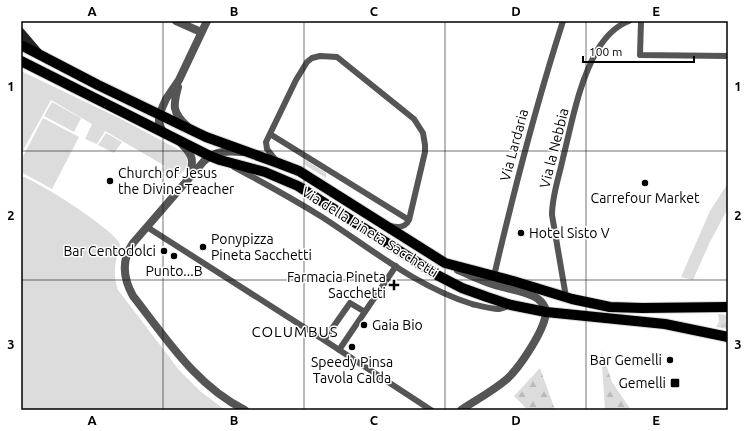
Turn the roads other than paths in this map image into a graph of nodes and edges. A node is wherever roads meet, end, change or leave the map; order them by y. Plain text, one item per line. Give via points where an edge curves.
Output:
1 (176, 21) edge
2 (207, 21) edge
3 (563, 21) edge
4 (629, 21) edge
5 (641, 21) edge
6 (21, 32) edge
7 (201, 32) junction
8 (21, 45) edge
9 (42, 55) junction
10 (728, 56) edge
11 (21, 61) edge
12 (179, 80) junction
13 (159, 115) junction
14 (163, 132) junction
15 (197, 133) junction
16 (270, 134) junction
17 (178, 139) junction
18 (251, 153) junction
19 (210, 156) junction
20 (220, 160) junction
21 (278, 163) junction
22 (189, 179) junction
23 (409, 220) junction
24 (384, 224) junction
25 (147, 227) junction
26 (445, 263) junction
27 (396, 266) junction
28 (494, 276) junction
29 (566, 297) junction
30 (511, 305) junction
31 (728, 307) edge
32 (365, 312) junction
33 (546, 312) junction
34 (728, 337) edge
35 (324, 340) junction
36 (339, 350) junction
37 (245, 410) edge
38 (431, 410) edge
39 (461, 410) edge

1 - 7 street
2 - 7 street
3 - 28 street, Via Lardaria via 546,74
4 - 29 street, Via la Nebbia via 608,35 589,67 581,88 556,187 552,215
5 - 10 street via 640,55
6 - 9 main road, Via della Pineta Sacchetti
7 - 12 street
8 - 9 main road, Via della Pineta Sacchetti
9 - 13 main road, Via della Pineta Sacchetti
11 - 14 main road, Via della Pineta Sacchetti
12 - 13 street
12 - 15 street via 174,102 176,112 181,121
13 - 14 street
13 - 15 main road, Via della Pineta Sacchetti
14 - 17 main road, Via della Pineta Sacchetti
15 - 18 main road, Via della Pineta Sacchetti
16 - 21 street, Via della Pineta Sacchetti via 266,147
16 - 23 street
16 - 23 street via 307,62 324,55 337,57 414,119 421,128 425,139 425,152
17 - 19 main road, Via della Pineta Sacchetti
17 - 22 street via 193,158
18 - 19 street, Via della Pineta Sacchetti via 221,152
18 - 21 main road, Via della Pineta Sacchetti
19 - 20 main road, Via della Pineta Sacchetti
19 - 22 street
20 - 27 street, Via della Pineta Sacchetti via 301,204
20 - 30 main road, Via della Pineta Sacchetti via 291,182 437,275
21 - 24 main road, Via della Pineta Sacchetti via 305,175
22 - 25 street
23 - 24 street, Via della Pineta Sacchetti via 407,225 402,227
24 - 26 main road, Via della Pineta Sacchetti
25 - 35 street
25 - 37 street via 127,253 124,272 128,287 195,373 211,388
26 - 28 main road, Via della Pineta Sacchetti
26 - 33 street, Via della Pineta Sacchetti via 494,285 534,296 544,304
27 - 30 street, Via della Pineta Sacchetti via 439,292 460,300 496,309
27 - 32 street
28 - 29 main road, Via della Pineta Sacchetti
29 - 31 main road, Via della Pineta Sacchetti via 618,308
30 - 33 main road, Via della Pineta Sacchetti
32 - 35 street via 350,302
32 - 36 street
33 - 34 main road, Via della Pineta Sacchetti via 665,324
33 - 39 street via 541,329 513,373
35 - 36 street
36 - 38 street

